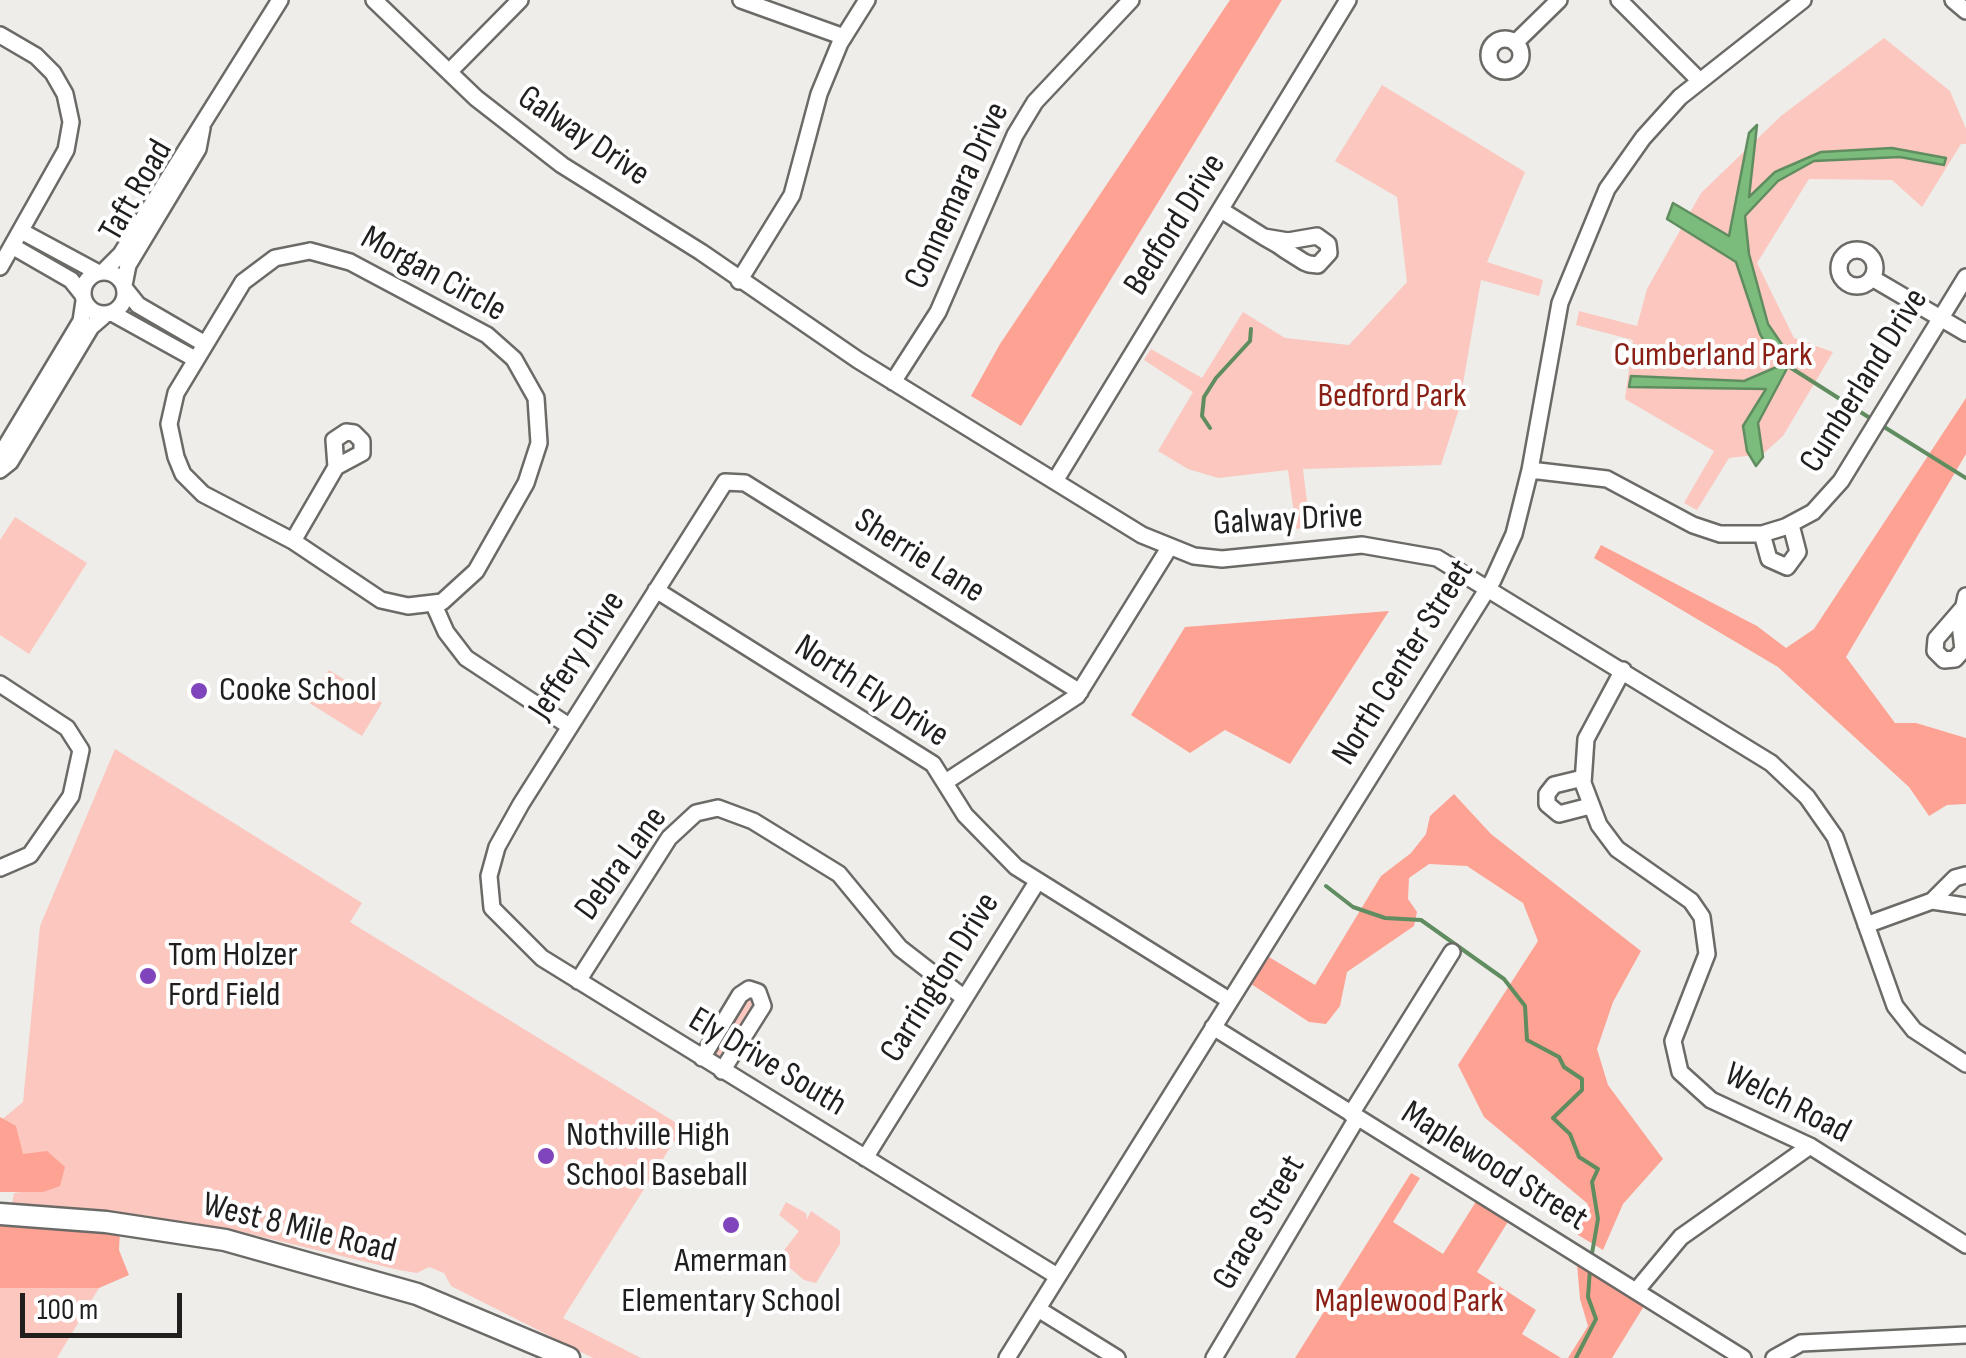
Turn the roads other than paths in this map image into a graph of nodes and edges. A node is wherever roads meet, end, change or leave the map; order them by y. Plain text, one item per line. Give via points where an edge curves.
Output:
1 (280, 0) edge
2 (374, 0) edge
3 (520, 0) edge
4 (741, 0) edge
5 (867, 0) edge
6 (1131, 0) edge
7 (1348, 0) edge
8 (1558, 0) edge
9 (1620, 0) edge
10 (1803, 0) edge
11 (1953, 0) edge
12 (1966, 12) edge
13 (0, 35) edge
14 (844, 37) junction
15 (1515, 43) dead end
16 (449, 72) junction
17 (1698, 80) junction
18 (202, 128) junction
19 (1221, 210) junction
20 (0, 229) edge
21 (1264, 237) dead end
22 (17, 239) junction
23 (0, 267) edge
24 (100, 272) junction
25 (1966, 277) edge
26 (1872, 278) dead end
27 (739, 280) junction
28 (125, 288) junction
29 (84, 298) junction
30 (109, 314) junction
31 (1941, 317) junction
32 (1966, 333) edge
33 (205, 344) junction
34 (195, 359) junction
35 (893, 382) junction
36 (0, 456) edge
37 (336, 467) dead end
38 (0, 470) edge
39 (1530, 470) junction
40 (1055, 481) junction
41 (724, 482) joint
42 (1791, 524) junction
43 (1762, 534) junction
44 (294, 541) junction
45 (1169, 548) junction
46 (1489, 587) junction
47 (656, 590) junction
48 (434, 604) junction
49 (1623, 670) junction
50 (0, 684) edge
51 (1080, 692) junction
52 (570, 726) junction
53 (1582, 778) junction
54 (947, 781) junction
55 (1590, 806) junction
56 (0, 868) edge
57 (491, 868) joint
58 (1966, 875) edge
59 (1036, 882) junction
60 (1932, 901) junction
61 (1966, 906) edge
62 (1866, 925) junction
63 (1452, 952) dead end
64 (578, 981) junction
65 (963, 997) junction
66 (1230, 1000) junction
67 (1213, 1027) junction
68 (702, 1058) junction
69 (1966, 1064) edge
70 (722, 1071) junction
71 (1354, 1116) junction
72 (1810, 1146) junction
73 (865, 1158) junction
74 (0, 1214) edge
75 (1966, 1245) edge
76 (1058, 1276) junction
77 (1636, 1290) junction
78 (1038, 1309) junction
79 (1966, 1335) edge
80 (569, 1358) edge
81 (1007, 1358) edge
82 (1117, 1358) edge
83 (1214, 1358) edge
84 (1743, 1358) edge
85 (1774, 1358) edge

1 - 18 street, Taft Road
2 - 16 street, Galway Drive
3 - 16 street
4 - 14 street
5 - 14 street
6 - 35 street, Connemara Drive via 1035,102 938,312
7 - 19 street, Bedford Drive
8 - 15 street
9 - 17 street
10 - 17 street, North Center Street
11 - 12 street
13 - 22 street via 46,64 70,108 66,150
14 - 27 street via 819,94 792,195
16 - 27 street, Galway Drive via 532,145
17 - 39 street, North Center Street via 1642,138 1587,228 1560,304
18 - 24 street, Taft Road via 118,259
18 - 28 street, Taft Road via 198,149 128,265
19 - 21 street
19 - 40 street, Bedford Drive
20 - 22 street
22 - 23 street
22 - 24 street
22 - 29 street
24 - 28 street via 116,275
24 - 29 street via 86,280
25 - 31 street, Cumberland Drive
26 - 31 street
27 - 35 street, Galway Drive
28 - 30 street via 123,304
28 - 33 street via 138,305
29 - 30 street via 94,311
29 - 36 street via 81,321
30 - 34 street
30 - 38 street via 92,327
31 - 32 street
31 - 42 street, Cumberland Drive via 1841,481 1813,512
33 - 34 street, Morgan Circle
33 - 48 street, Morgan Circle via 249,275 282,256 310,251 350,262 473,327 514,358 536,398 536,458 476,571
34 - 44 street, Morgan Circle via 176,393 169,424 183,474 203,494
35 - 40 street, Galway Drive
37 - 44 street
39 - 43 street, Cumberland Drive via 1608,478 1706,530
39 - 46 street, North Center Street via 1514,534
40 - 45 street, Galway Drive
41 - 47 street, Jeffery Drive
41 - 51 street, Sherrie Lane via 745,483
42 - 43 street, Cumberland Drive
42 - 43 street via 1798,552 1787,567 1769,559
44 - 48 street, Morgan Circle via 381,600
45 - 46 street, Galway Drive via 1222,559 1386,547 1437,558
45 - 51 street
46 - 49 street, Galway Drive
46 - 66 street, North Center Street
47 - 52 street, Jeffery Drive
47 - 54 street, North Ely Drive via 934,764
48 - 52 street via 466,658
49 - 53 street, Welch Road via 1586,739
49 - 62 street, Galway Drive via 1790,779 1834,837
50 - 56 street via 67,728 81,750 71,796 30,854
51 - 54 street
52 - 57 street, Jeffery Drive
53 - 55 street, Welch Road
53 - 55 street via 1554,784 1546,800 1559,814
54 - 59 street, North Ely Drive via 989,844
55 - 72 street, Welch Road via 1617,850 1691,901 1702,917 1707,954 1673,1041 1680,1072 1711,1100
57 - 64 street, Ely Drive South via 489,898 501,922
58 - 60 street
59 - 65 street, Carrington Drive
59 - 66 street, North Ely Drive
60 - 61 street
60 - 62 street
62 - 69 street, Galway Drive via 1904,1020
63 - 71 street, Grace Street
64 - 65 street, Debra Lane via 670,838 696,813 718,808 753,820 839,874 900,948
64 - 68 street, Ely Drive South
65 - 73 street, Carrington Drive
66 - 67 street, North Center Street
67 - 71 street, Maplewood Street
67 - 76 street, North Center Street
68 - 70 street, Ely Drive South
68 - 70 street via 740,995 758,992 763,1006
70 - 73 street, Ely Drive South
71 - 77 street, Maplewood Street
71 - 83 street, Grace Street
72 - 75 street, Welch Road
72 - 77 street via 1681,1237
73 - 76 street, Ely Drive South
74 - 80 main road, West 8 Mile Road via 158,1229 277,1253 417,1294
76 - 78 street, North Center Street
77 - 84 street, Maplewood Street
78 - 81 street, North Center Street
78 - 82 street
79 - 85 street via 1800,1343

